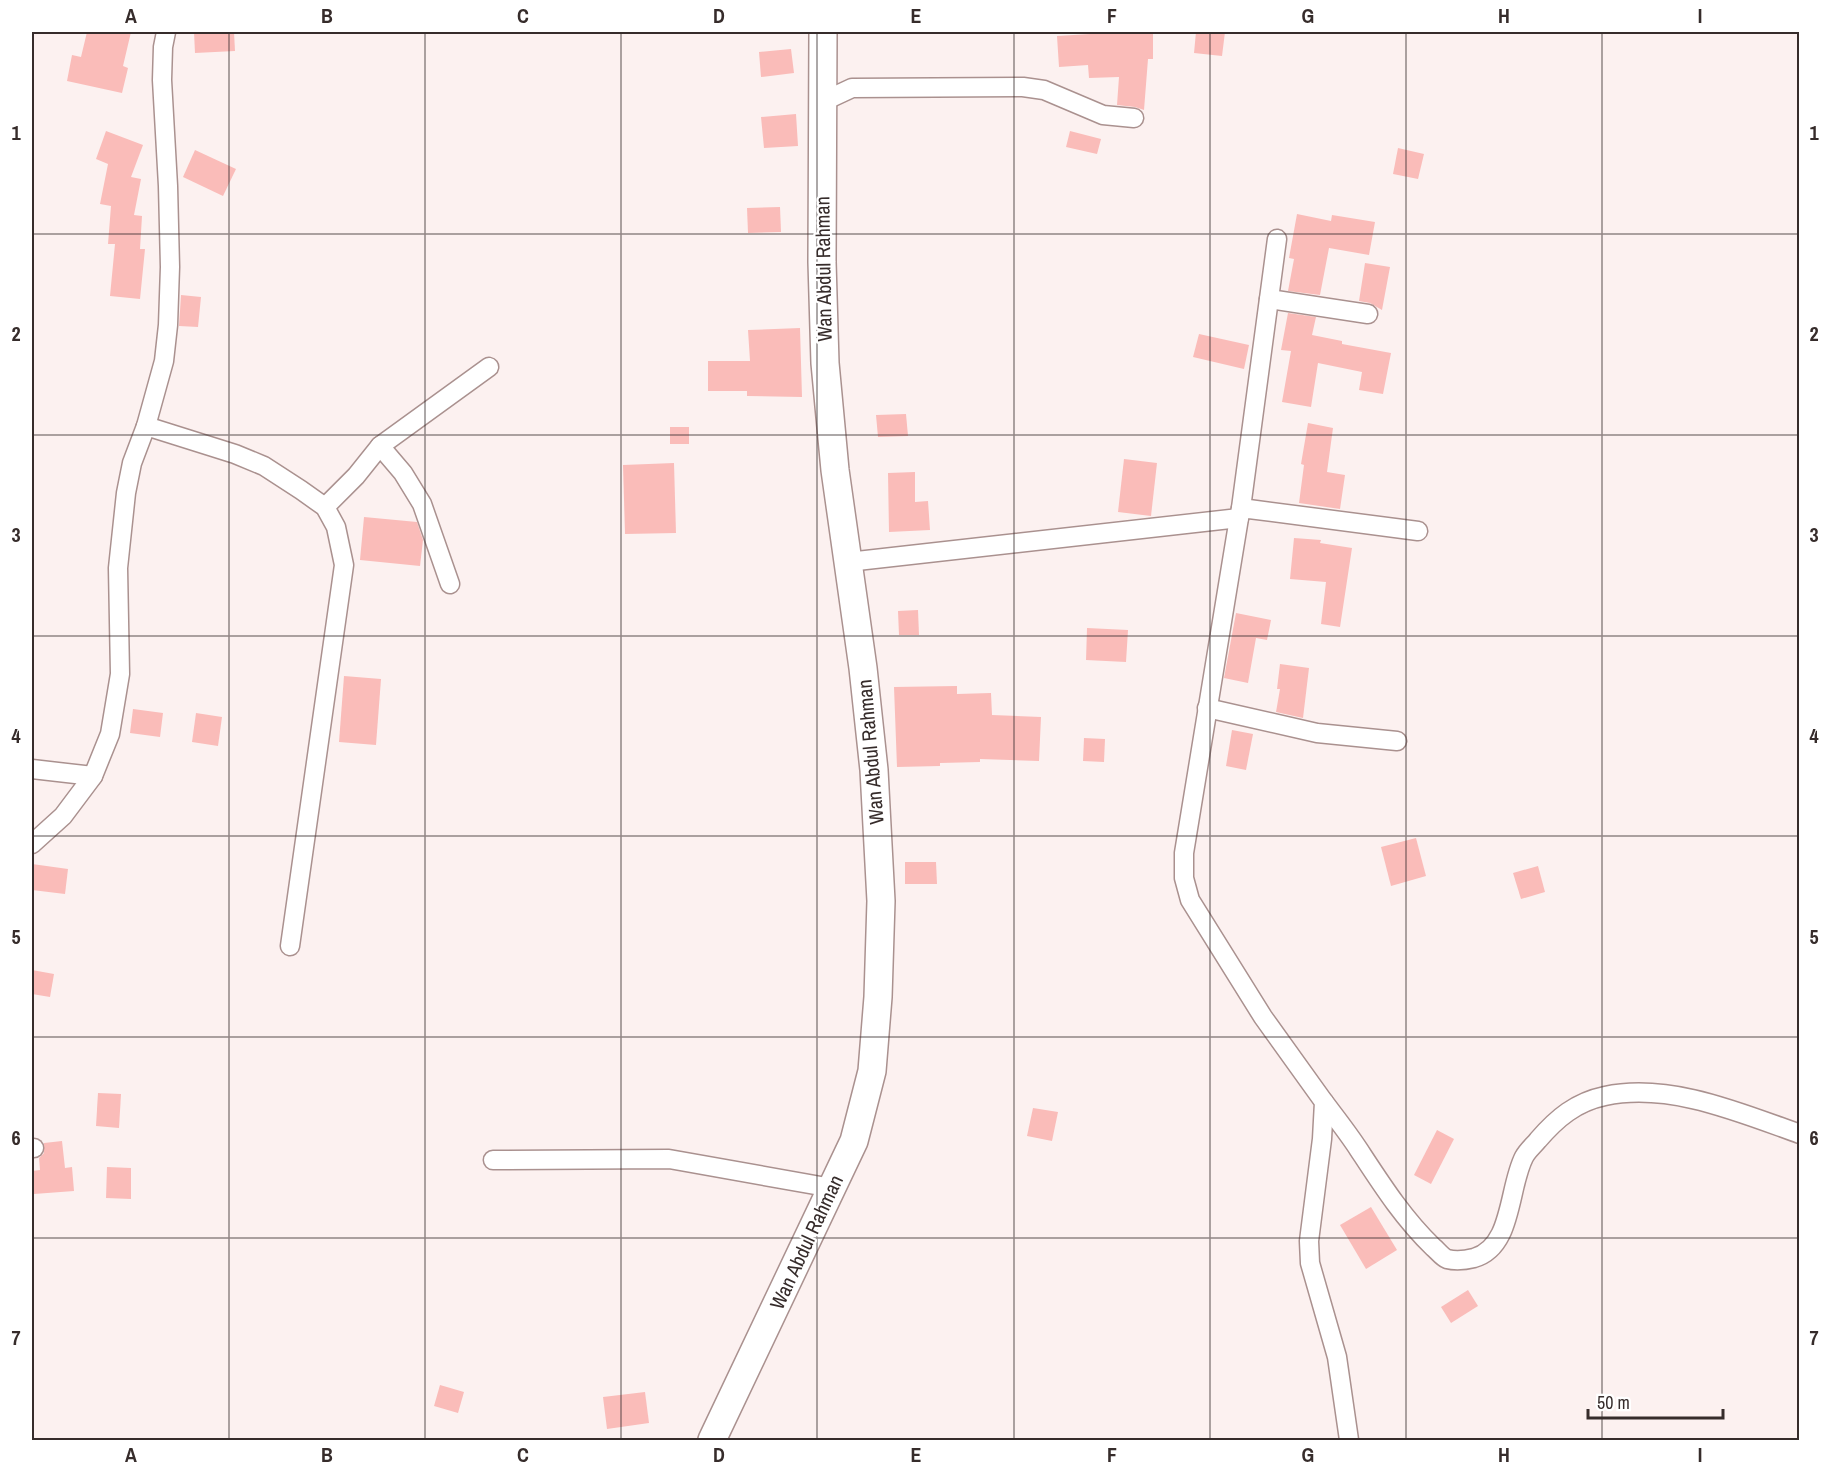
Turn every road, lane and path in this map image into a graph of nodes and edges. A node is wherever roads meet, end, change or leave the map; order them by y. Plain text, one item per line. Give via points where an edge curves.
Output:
1 (166, 32) edge
2 (823, 32) edge
3 (822, 102) junction
4 (1134, 118) dead end
5 (1277, 239) dead end
6 (1269, 299) junction
7 (1368, 314) dead end
8 (489, 367) dead end
9 (146, 426) junction
10 (380, 446) junction
11 (325, 507) junction
12 (1240, 513) junction
13 (1418, 531) dead end
14 (848, 562) junction
15 (450, 584) dead end
16 (1207, 708) junction
17 (1397, 741) dead end
18 (32, 769) edge
19 (93, 776) junction
20 (32, 844) edge
21 (290, 946) dead end
22 (1324, 1102) junction
23 (1800, 1134) edge
24 (493, 1160) dead end
25 (832, 1188) junction
26 (712, 1440) edge
27 (1349, 1440) edge

1 - 9 street via 162,80 170,267 168,325 164,361
2 - 3 street, Wan Abdul Rahman
3 - 4 street via 852,88 1023,87 1044,90 1103,115
3 - 14 street, Wan Abdul Rahman via 825,363
5 - 6 street
6 - 7 street
6 - 12 street
8 - 10 street
9 - 11 street via 264,466
9 - 19 street via 126,493 118,567 120,674 110,734
10 - 11 street
10 - 15 street via 422,504
11 - 21 street via 336,527 344,565
12 - 13 street
12 - 14 street
12 - 16 street
14 - 25 street, Wan Abdul Rahman via 874,770 881,901 872,1071 854,1141
16 - 17 street via 1317,733
16 - 22 street via 1184,853 1184,878 1190,900 1263,1017
18 - 19 street
19 - 20 street via 63,816
22 - 23 street via 1415,1230 1446,1258 1465,1260 1482,1256 1495,1246 1524,1156 1555,1120 1573,1107 1605,1096 1645,1093 1720,1106
22 - 27 street via 1310,1263 1337,1358
24 - 25 street via 669,1159
25 - 26 street, Wan Abdul Rahman

